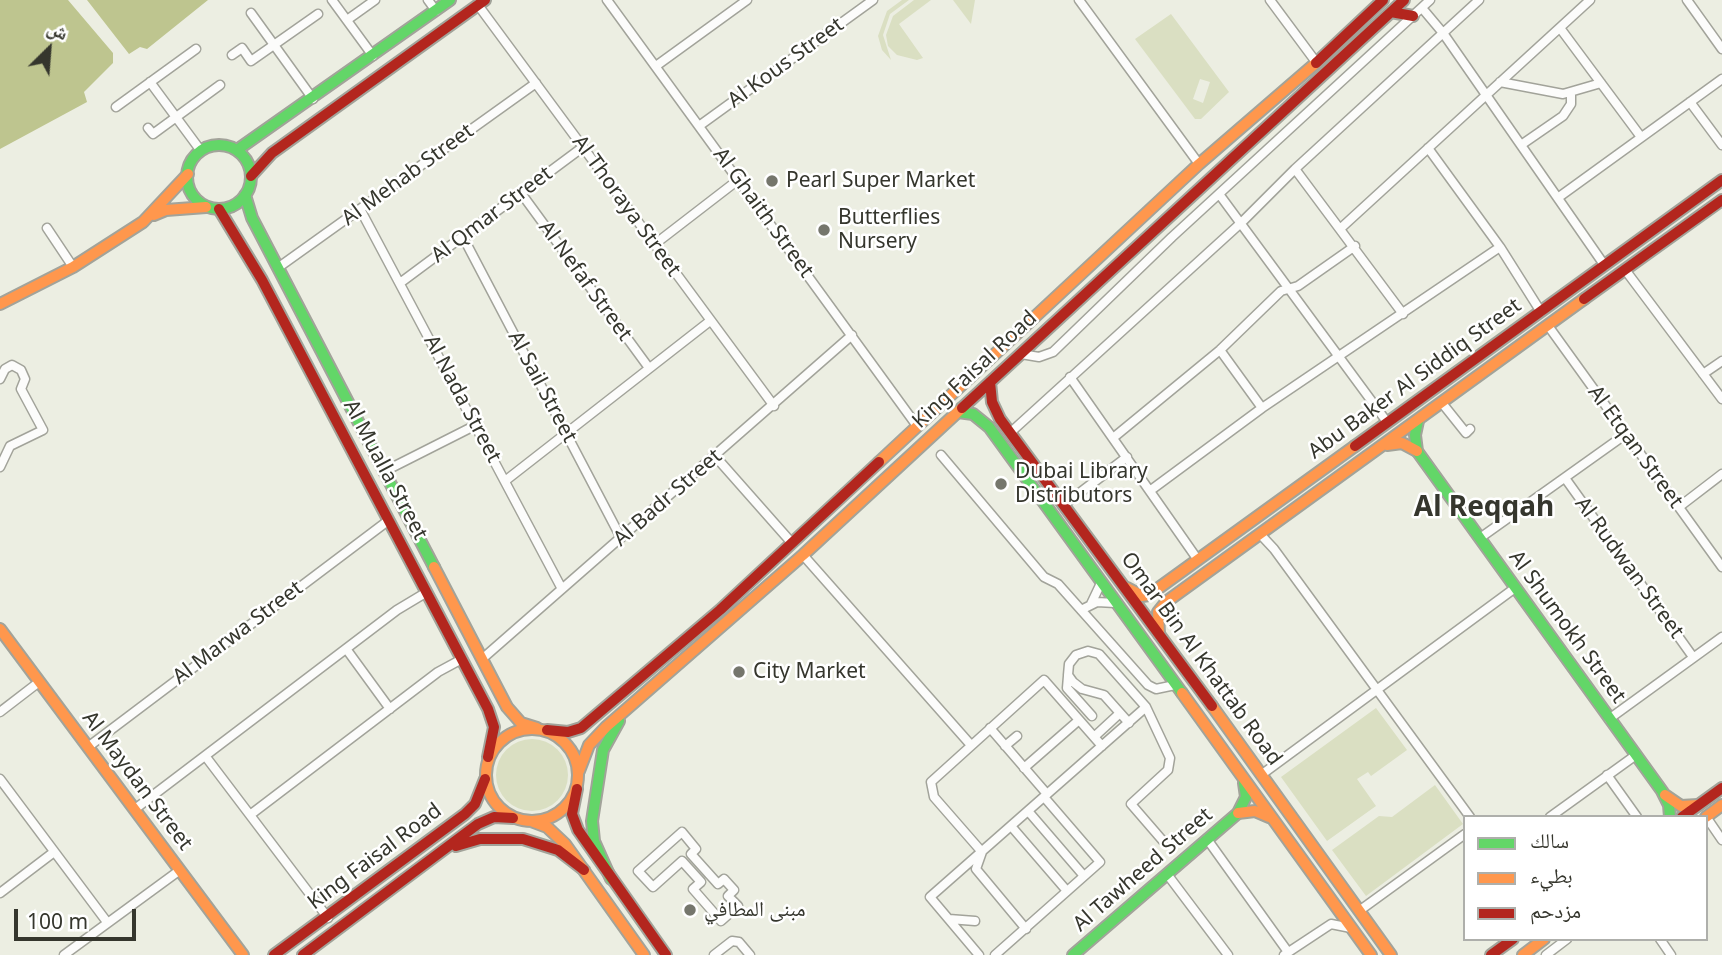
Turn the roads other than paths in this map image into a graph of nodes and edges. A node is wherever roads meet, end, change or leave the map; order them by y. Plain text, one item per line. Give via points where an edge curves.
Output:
1 (331, 0) edge
2 (374, 0) edge
3 (428, 0) edge
4 (450, 0) edge
5 (607, 0) edge
6 (747, 0) edge
7 (873, 0) edge
8 (1079, 0) edge
9 (1270, 0) edge
10 (1384, 0) edge
11 (1404, 0) edge
12 (1430, 0) edge
13 (1479, 0) edge
14 (1590, 0) edge
15 (1687, 0) edge
16 (482, 2) edge
17 (436, 11) junction
18 (1391, 12) junction
19 (1418, 12) junction
20 (251, 13) dead end
21 (318, 13) dead end
22 (347, 20) junction
23 (1560, 27) junction
24 (1443, 33) junction
25 (275, 45) junction
26 (196, 49) dead end
27 (1722, 49) edge
28 (232, 55) dead end
29 (373, 56) junction
30 (1316, 62) junction
31 (656, 66) junction
32 (1722, 79) edge
33 (150, 82) junction
34 (1500, 82) junction
35 (536, 83) junction
36 (1601, 83) junction
37 (220, 85) dead end
38 (1571, 93) junction
39 (1486, 95) junction
40 (313, 99) junction
41 (1690, 102) junction
42 (116, 107) dead end
43 (176, 117) junction
44 (699, 126) junction
45 (148, 128) dead end
46 (1641, 137) junction
47 (1521, 145) junction
48 (1722, 145) edge
49 (583, 147) junction
50 (1428, 148) junction
51 (237, 150) junction
52 (201, 151) junction
53 (1199, 164) junction
54 (1224, 168) junction
55 (1295, 169) junction
56 (187, 174) junction
57 (251, 176) junction
58 (738, 180) junction
59 (1722, 180) edge
60 (521, 193) junction
61 (1219, 194) junction
62 (245, 195) junction
63 (1559, 197) junction
64 (1722, 200) edge
65 (214, 208) junction
66 (360, 209) junction
67 (148, 218) junction
68 (1242, 222) junction
69 (47, 228) dead end
70 (1341, 228) junction
71 (463, 237) junction
72 (654, 244) junction
73 (1354, 246) junction
74 (1500, 247) junction
75 (1605, 265) junction
76 (73, 267) junction
77 (279, 267) junction
78 (1626, 271) junction
79 (400, 283) junction
80 (1289, 287) junction
81 (0, 304) edge
82 (1541, 312) junction
83 (1403, 314) junction
84 (710, 321) junction
85 (1549, 327) junction
86 (852, 335) junction
87 (1489, 349) junction
88 (1220, 350) junction
89 (1021, 354) junction
90 (1339, 357) junction
91 (1722, 360) edge
92 (649, 369) junction
93 (1703, 374) junction
94 (1070, 377) junction
95 (0, 379) edge
96 (990, 383) junction
97 (1722, 399) edge
98 (1443, 403) junction
99 (774, 406) junction
100 (1262, 408) junction
101 (958, 412) junction
102 (1418, 421) junction
103 (1387, 422) junction
104 (475, 425) junction
105 (917, 426) junction
106 (1011, 432) junction
107 (566, 433) junction
108 (1626, 435) junction
109 (1113, 438) junction
110 (1383, 445) junction
111 (1417, 451) junction
112 (941, 455) dead end
113 (715, 456) junction
114 (1127, 457) junction
115 (1338, 458) junction
116 (0, 467) edge
117 (385, 471) junction
118 (1722, 474) edge
119 (1565, 478) junction
120 (505, 481) junction
121 (1050, 484) junction
122 (1151, 490) junction
123 (1037, 493) junction
124 (1065, 504) junction
125 (1679, 507) junction
126 (1293, 510) junction
127 (389, 520) junction
128 (1260, 534) junction
129 (621, 538) junction
130 (1480, 538) junction
131 (792, 542) junction
132 (803, 555) junction
133 (1198, 560) junction
134 (1722, 567) edge
135 (1101, 583) junction
136 (1127, 588) junction
137 (1515, 588) junction
138 (562, 589) junction
139 (427, 592) junction
140 (1115, 603) junction
141 (1091, 604) junction
142 (1081, 610) junction
143 (0, 629) edge
144 (1159, 634) junction
145 (1722, 637) edge
146 (347, 650) junction
147 (1693, 657) junction
148 (462, 659) junction
149 (482, 659) junction
150 (1068, 675) junction
151 (39, 682) junction
152 (1175, 685) junction
153 (1377, 689) junction
154 (1146, 708) junction
155 (390, 709) junction
156 (626, 711) junction
157 (0, 712) edge
158 (1120, 713) junction
159 (1092, 716) dead end
160 (1609, 719) junction
161 (1079, 720) junction
162 (1129, 723) junction
163 (990, 728) junction
164 (542, 729) junction
165 (1017, 736) dead end
166 (1094, 737) junction
167 (970, 744) junction
168 (1005, 746) junction
169 (1102, 746) junction
170 (88, 747) junction
171 (1636, 755) junction
172 (206, 757) junction
173 (488, 757) junction
174 (1024, 768) junction
175 (579, 771) junction
176 (1261, 775) junction
177 (1607, 775) junction
178 (1242, 776) junction
179 (0, 779) edge
180 (485, 779) junction
181 (1722, 788) edge
182 (8, 789) junction
183 (577, 789) junction
184 (1662, 791) junction
185 (0, 795) edge
186 (1046, 796) junction
187 (1700, 804) junction
188 (1722, 805) edge
189 (135, 809) junction
190 (1028, 811) junction
191 (1238, 813) junction
192 (1560, 814) edge
193 (1468, 815) edge
194 (1636, 815) edge
195 (1670, 815) edge
196 (1685, 815) edge
197 (250, 816) junction
198 (1708, 819) edge
199 (1273, 820) junction
200 (525, 821) junction
201 (1708, 821) edge
202 (1011, 826) junction
203 (1463, 835) edge
204 (1207, 839) junction
205 (1722, 840) edge
206 (1163, 841) dead end
207 (54, 852) junction
208 (443, 852) junction
209 (982, 852) junction
210 (1328, 868) junction
211 (180, 870) junction
212 (583, 870) junction
213 (639, 871) joint
214 (1167, 874) junction
215 (1084, 876) junction
216 (1314, 876) junction
217 (611, 879) junction
218 (1067, 891) junction
219 (0, 893) edge
220 (1336, 907) junction
221 (1359, 911) junction
222 (328, 918) junction
223 (949, 919) junction
224 (975, 921) dead end
225 (107, 922) junction
226 (1331, 924) junction
227 (1351, 928) junction
228 (1026, 929) junction
229 (1509, 941) edge
230 (1543, 941) edge
231 (1564, 941) edge
232 (661, 953) edge
233 (1286, 954) edge
234 (1547, 954) edge
235 (64, 955) edge
236 (243, 955) edge
237 (274, 955) edge
238 (303, 955) edge
239 (645, 955) edge
240 (714, 955) edge
241 (750, 955) edge
242 (979, 955) edge
243 (995, 955) edge
244 (1073, 955) edge
245 (1228, 955) edge
246 (1371, 955) edge
247 (1391, 955) edge
248 (1491, 955) edge
249 (1523, 955) edge

1 - 22 street
2 - 22 street
3 - 17 street
4 - 17 street
5 - 31 street, Al Ghaith Street
6 - 31 street
7 - 44 street, Al Kous Street
8 - 53 street
9 - 30 street
10 - 30 street, King Faisal Road
11 - 18 street, King Faisal Road
12 - 19 street
13 - 24 street
14 - 23 street
15 - 27 street
16 - 35 street, Al Thoraya Street
16 - 57 street via 272,153
17 - 29 street
18 - 19 street
18 - 54 street, King Faisal Road
19 - 24 street
19 - 61 street
20 - 25 street
21 - 25 street
22 - 29 street
23 - 34 street
23 - 36 street
24 - 39 street
24 - 55 street
25 - 28 street via 251,61 242,48
25 - 40 street
26 - 33 street
29 - 40 street
30 - 53 street, King Faisal Road
30 - 54 street via 1319,71 1252,134
31 - 44 street, Al Ghaith Street
32 - 41 street
33 - 42 street
33 - 43 street
34 - 38 street
34 - 39 street
35 - 49 street, Al Thoraya Street
35 - 66 street, Al Mehab Street
36 - 38 street
36 - 46 street
37 - 43 street
38 - 47 street via 1571,104 1563,116
39 - 47 street
39 - 50 street
40 - 51 street
41 - 46 street
41 - 48 street
43 - 45 street via 153,134
43 - 52 street
44 - 58 street, Al Ghaith Street
46 - 63 street
47 - 63 street
49 - 60 street, Al Qmar Street
49 - 72 street, Al Thoraya Street
50 - 70 street
50 - 74 street
51 - 52 street via 219,145
51 - 57 street
52 - 56 street
53 - 105 street, King Faisal Road
54 - 89 street, King Faisal Road
55 - 68 street
55 - 70 street
56 - 65 street via 193,194
56 - 67 street
57 - 62 street
58 - 72 street
58 - 86 street, Al Ghaith Street
59 - 75 street, Abu Baker Al Siddiq Street
60 - 71 street, Al Qmar Street
60 - 92 street, Al Nefaf Street
61 - 68 street
61 - 89 street via 1053,352 1040,357
62 - 65 street via 238,202
62 - 77 street, Al Mualla Street
63 - 75 street
64 - 78 street, Abu Baker Al Siddiq Street
65 - 67 street via 166,210
65 - 127 street, Al Mualla Street via 262,280
66 - 77 street, Al Mehab Street
66 - 79 street, Al Nada Street
67 - 76 street
68 - 80 street
68 - 94 street
69 - 76 street
70 - 73 street
71 - 79 street, Al Qmar Street
71 - 107 street, Al Sail Street
72 - 84 street, Al Thoraya Street
73 - 80 street via 1298,286
73 - 83 street
74 - 82 street
74 - 83 street
75 - 82 street, Abu Baker Al Siddiq Street
76 - 81 street
77 - 117 street, Al Mualla Street
78 - 85 street, Abu Baker Al Siddiq Street
78 - 93 street
79 - 104 street, Al Nada Street
80 - 88 street
80 - 90 street
82 - 87 street, Abu Baker Al Siddiq Street
83 - 90 street
84 - 92 street
84 - 99 street, Al Thoraya Street
85 - 98 street, Abu Baker Al Siddiq Street
85 - 108 street, Al Etqan Street
86 - 99 street, Al Badr Street
86 - 105 street, Al Ghaith Street
87 - 98 street via 1500,351
87 - 103 street, Abu Baker Al Siddiq Street
88 - 100 street
88 - 109 street
89 - 96 street, King Faisal Road
90 - 100 street
90 - 103 street
91 - 93 street
92 - 107 street
93 - 97 street
94 - 106 street
94 - 109 street
95 - 116 street via 12,365 21,370 25,379 21,389 43,430 10,446
96 - 101 street, King Faisal Road
96 - 106 street, Omar Bin Al Khattab Road via 994,408
98 - 102 street, Abu Baker Al Siddiq Street
99 - 113 street, Al Badr Street
100 - 122 street
101 - 123 street, Omar Bin Al Khattab Road via 982,419
101 - 132 street, King Faisal Road
102 - 110 street, Abu Baker Al Siddiq Street
102 - 111 street
103 - 115 street, Abu Baker Al Siddiq Street
104 - 117 street
104 - 120 street, Al Nada Street
105 - 131 street, King Faisal Road
106 - 121 street, Omar Bin Al Khattab Road
107 - 120 street
107 - 129 street, Al Sail Street
108 - 119 street
108 - 125 street, Al Etqan Street
109 - 114 street
110 - 111 street via 1402,443
110 - 126 street, Abu Baker Al Siddiq Street
111 - 130 street, Al Shumokh Street
112 - 142 street via 1044,578 1058,584
113 - 129 street, Al Badr Street
113 - 131 street
114 - 122 street
114 - 124 street
115 - 126 street via 1286,502 1287,510
115 - 133 street, Abu Baker Al Siddiq Street
117 - 149 street, Al Mualla Street
118 - 125 street
119 - 130 street
119 - 147 street, Al Rudwan Street
120 - 138 street, Al Nada Street
121 - 123 street via 1042,484
121 - 124 street, Omar Bin Al Khattab Road
122 - 133 street
123 - 135 street, Omar Bin Al Khattab Road
124 - 136 street, Omar Bin Al Khattab Road
125 - 134 street, Al Etqan Street
126 - 128 street, Abu Baker Al Siddiq Street
127 - 139 street, Al Mualla Street
127 - 170 street, Al Marwa Street
128 - 144 street, Abu Baker Al Siddiq Street via 1166,602 1158,612
128 - 153 street
129 - 138 street, Al Badr Street
130 - 137 street, Al Shumokh Street
131 - 164 street, King Faisal Road via 726,605 581,728 568,732
132 - 156 street, King Faisal Road
132 - 167 street
133 - 136 street, Abu Baker Al Siddiq Street via 1149,595
135 - 140 street, Omar Bin Al Khattab Road
135 - 141 street
136 - 144 street, Omar Bin Al Khattab Road
137 - 153 street
137 - 160 street, Al Shumokh Street
138 - 149 street, Al Badr Street
139 - 146 street
139 - 148 street, Al Mualla Street
140 - 141 street
140 - 152 street, Omar Bin Al Khattab Road
141 - 142 street
142 - 152 street via 1148,685 1156,689
143 - 151 street, Al Maydan Street
144 - 176 street, Omar Bin Al Khattab Road
145 - 147 street
146 - 155 street
146 - 172 street
147 - 160 street
148 - 155 street
148 - 173 street, Al Mualla Street via 494,727
149 - 164 street, Al Mualla Street via 514,716
150 - 154 street via 1076,654 1099,654
150 - 158 street via 1082,689 1104,695
150 - 159 street via 1067,688
151 - 157 street
151 - 170 street, Al Maydan Street
152 - 178 street, Omar Bin Al Khattab Road
153 - 176 street
153 - 193 street
154 - 162 street
154 - 206 street via 1171,763 1131,804
155 - 197 street
156 - 175 street, King Faisal Road via 589,745
156 - 217 street via 603,750 592,821 594,841
158 - 162 street
158 - 166 street
160 - 171 street, Al Shumokh Street
161 - 163 street via 1044,680
161 - 166 street
161 - 174 street
162 - 169 street
163 - 167 street
163 - 168 street
164 - 173 street via 508,735
164 - 175 street via 569,746
165 - 168 street
166 - 169 street
167 - 209 street via 934,776 930,790
168 - 174 street
169 - 186 street
170 - 189 street, Al Maydan Street
171 - 177 street
171 - 184 street, Al Shumokh Street
172 - 189 street
172 - 197 street
173 - 180 street
174 - 186 street
175 - 183 street
176 - 210 street, Omar Bin Al Khattab Road
177 - 192 street
177 - 194 street
178 - 191 street, Al Tawheed Street via 1246,797
178 - 199 street, Omar Bin Al Khattab Road
179 - 182 street
180 - 200 street via 496,805
180 - 222 street, King Faisal Road via 475,804 465,814
181 - 187 street
182 - 185 street
182 - 207 street
183 - 200 street via 559,813
183 - 217 street via 572,814 578,830
184 - 187 street, Al Shumokh Street via 1681,806
184 - 195 street, Al Shumokh Street
186 - 190 street
186 - 215 street via 1100,862
187 - 196 street
188 - 198 street
189 - 211 street, Al Maydan Street
190 - 202 street
190 - 215 street
191 - 199 street, Al Tawheed Street via 1255,811
191 - 204 street, Al Tawheed Street
197 - 222 street
199 - 216 street, Omar Bin Al Khattab Road
200 - 208 street, King Faisal Road via 494,817
200 - 212 street via 555,833
201 - 205 street
202 - 209 street
202 - 218 street
203 - 221 street
204 - 214 street, Al Tawheed Street
204 - 233 street
207 - 219 street
207 - 225 street
208 - 212 street via 480,839 523,839 558,850
208 - 238 street, King Faisal Road
209 - 223 street via 930,897
209 - 228 street via 976,869
210 - 216 street via 1326,877
210 - 221 street, Omar Bin Al Khattab Road
211 - 225 street
211 - 236 street, Al Maydan Street
212 - 239 street
213 - 213 street via 682,832 696,849 691,853 718,884 724,879 734,890 728,895 737,906 721,921 693,889 701,882 682,861 653,887
214 - 244 street, Al Tawheed Street
214 - 245 street
215 - 218 street
216 - 220 street, Omar Bin Al Khattab Road
217 - 232 street
218 - 228 street
220 - 226 street
220 - 227 street, Omar Bin Al Khattab Road
221 - 247 street, Omar Bin Al Khattab Road
222 - 237 street, King Faisal Road
223 - 224 street
223 - 242 street
225 - 235 street
226 - 227 street
226 - 233 street
227 - 246 street, Omar Bin Al Khattab Road
228 - 243 street
229 - 248 street
230 - 234 street
230 - 249 street
231 - 234 street
240 - 241 street via 732,941 739,942

